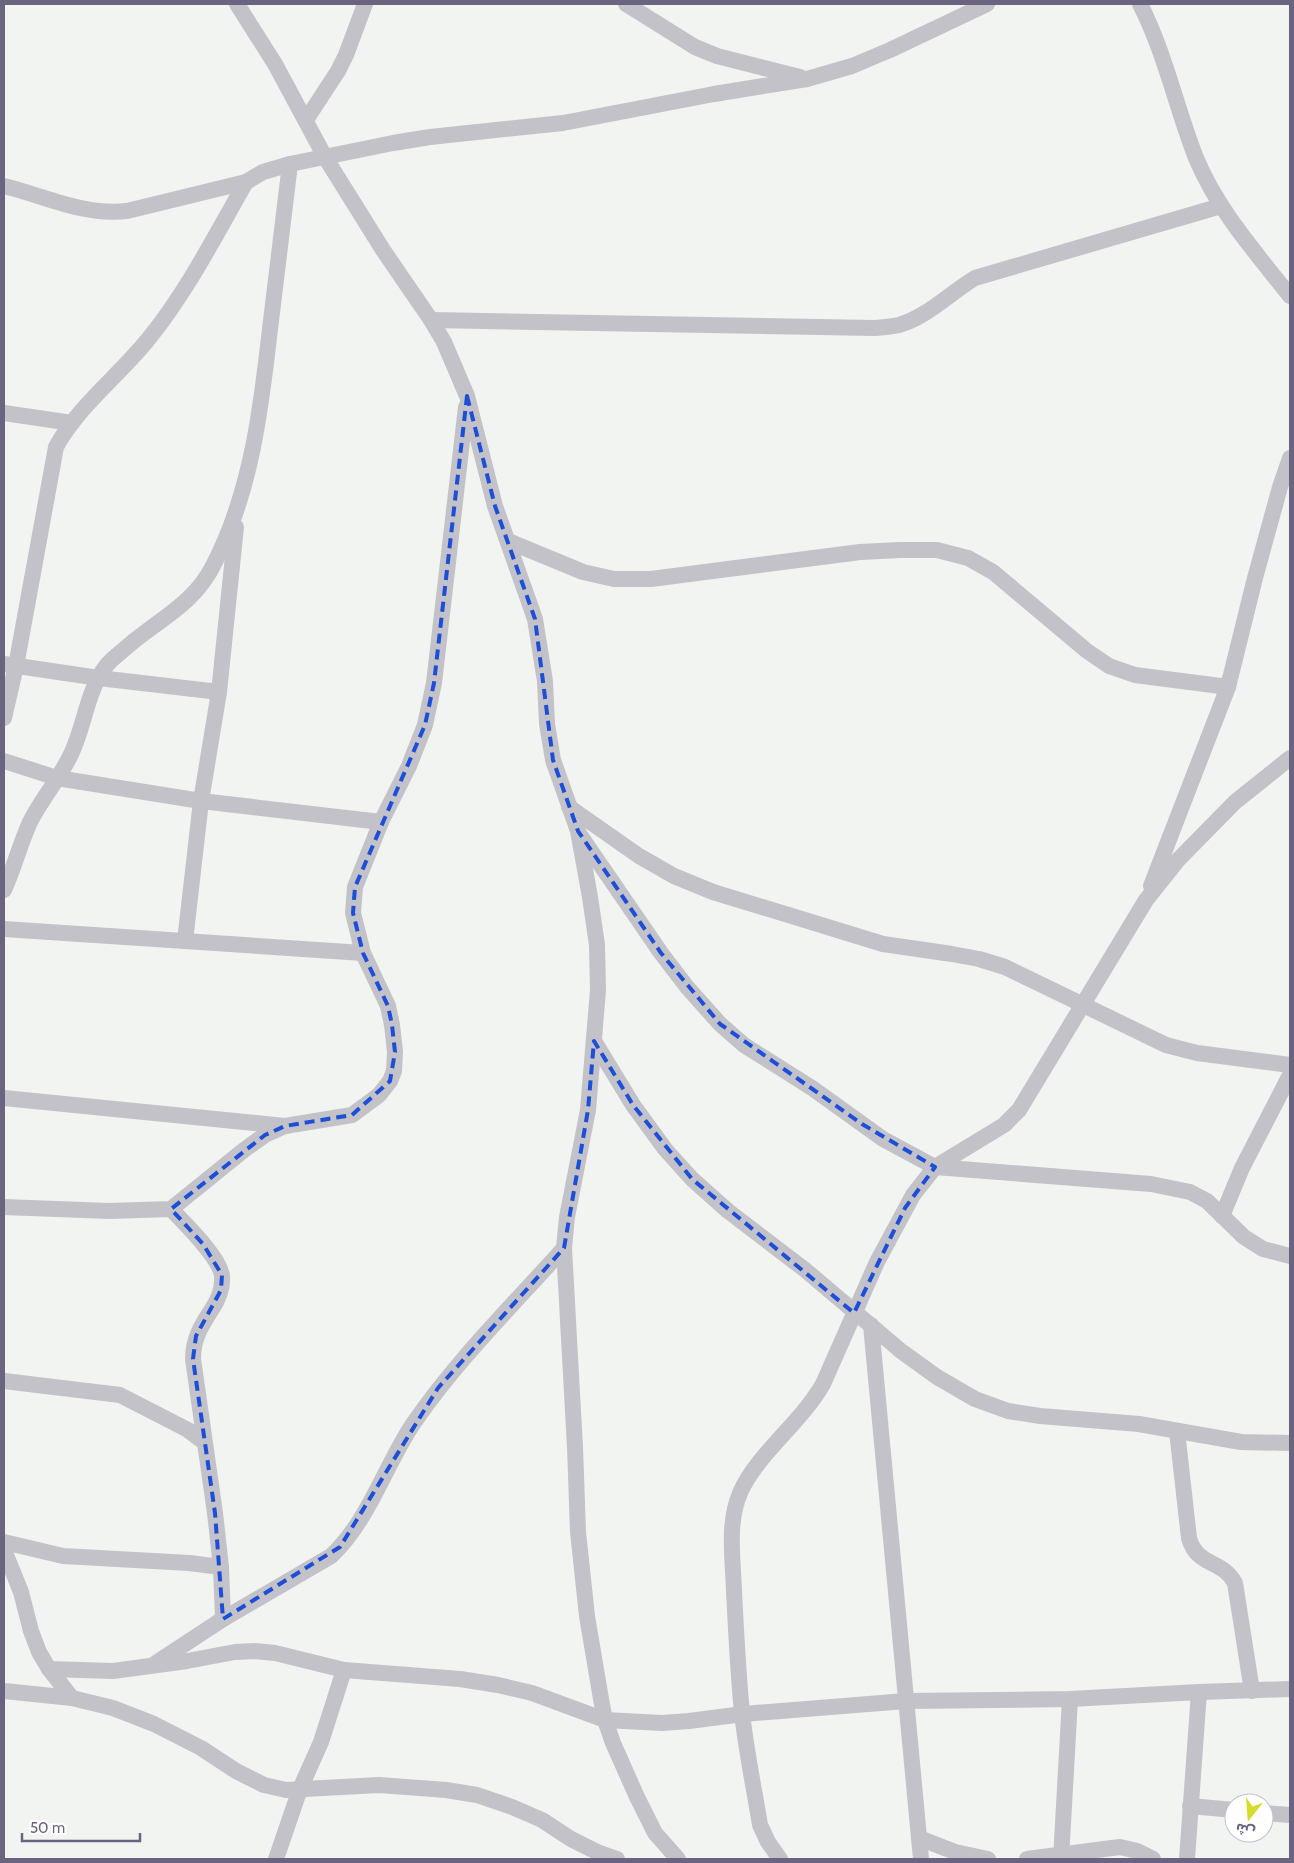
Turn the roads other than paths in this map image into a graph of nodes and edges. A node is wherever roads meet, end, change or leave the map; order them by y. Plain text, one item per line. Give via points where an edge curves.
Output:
1 (237, 4) edge
2 (365, 4) edge
3 (626, 4) edge
4 (987, 4) edge
5 (1140, 4) edge
6 (807, 79) junction
7 (306, 120) junction
8 (325, 157) junction
9 (290, 164) junction
10 (246, 182) junction
11 (4, 186) edge
12 (1222, 206) junction
13 (1290, 296) edge
14 (431, 320) junction
15 (467, 396) junction
16 (4, 413) edge
17 (72, 423) junction
18 (1290, 458) edge
19 (237, 509) junction
20 (508, 542) junction
21 (10, 665) edge
22 (98, 678) junction
23 (1228, 687) junction
24 (219, 692) junction
25 (4, 718) edge
26 (1290, 758) edge
27 (4, 761) edge
28 (57, 778) junction
29 (201, 801) junction
30 (570, 807) junction
31 (381, 822) junction
32 (578, 831) junction
33 (4, 890) edge
34 (1146, 900) junction
35 (4, 929) edge
36 (185, 941) junction
37 (363, 953) junction
38 (1082, 1005) junction
39 (594, 1041) junction
40 (1290, 1065) edge
41 (1290, 1075) edge
42 (4, 1098) edge
43 (285, 1126) junction
44 (935, 1167) junction
45 (4, 1207) edge
46 (171, 1209) junction
47 (1222, 1216) junction
48 (564, 1248) junction
49 (1290, 1256) edge
50 (854, 1312) junction
51 (871, 1325) junction
52 (4, 1381) edge
53 (1178, 1431) junction
54 (204, 1442) junction
55 (1290, 1443) edge
56 (4, 1542) edge
57 (4, 1550) edge
58 (221, 1567) junction
59 (223, 1619) junction
60 (152, 1666) junction
61 (49, 1669) junction
62 (344, 1670) junction
63 (1290, 1689) edge
64 (1252, 1690) junction
65 (4, 1691) edge
66 (1198, 1692) junction
67 (72, 1698) junction
68 (1070, 1699) junction
69 (906, 1701) junction
70 (742, 1714) junction
71 (605, 1720) junction
72 (300, 1790) junction
73 (1190, 1806) junction
74 (1224, 1809) edge
75 (1274, 1813) edge
76 (1290, 1815) edge
77 (919, 1838) junction
78 (1061, 1857) edge
79 (276, 1859) edge
80 (617, 1859) edge
81 (678, 1859) edge
82 (780, 1859) edge
83 (921, 1859) edge
84 (988, 1859) edge
85 (1027, 1859) edge
86 (1153, 1859) edge
87 (1187, 1859) edge

1 - 7 street
2 - 7 street via 342,63
3 - 6 street via 695,48
4 - 6 street via 852,66
5 - 12 street via 1158,40 1197,160
6 - 8 street via 563,122 430,138
7 - 8 street
8 - 9 street
8 - 14 street
9 - 10 street
9 - 19 street via 262,401
10 - 11 street via 160,204 108,213 85,210
10 - 17 street via 164,319
12 - 13 street
12 - 14 street via 975,278 916,319 897,326
14 - 15 street
15 - 20 street via 495,506
15 - 31 street via 434,683 425,725
16 - 17 street
17 - 21 street via 61,438 54,458
18 - 23 street
19 - 22 street via 206,580 190,599 133,640
19 - 24 street
20 - 23 street via 583,572 614,579 651,579 860,552 937,550 968,558 993,572 1109,666 1135,675
20 - 30 street via 536,619 553,760
21 - 22 street
21 - 25 street
22 - 24 street
22 - 28 street via 72,753
23 - 34 street
24 - 29 street
26 - 34 street via 1235,802 1178,860
27 - 28 street
28 - 29 street
28 - 33 street via 32,820
29 - 31 street
29 - 36 street
30 - 32 street
30 - 38 street via 639,856 674,876 713,892 883,944 979,959 1005,967
31 - 37 street via 356,888 353,913
32 - 39 street via 597,945
32 - 44 street via 661,953 720,1024 744,1045 862,1124
34 - 38 street
35 - 36 street
36 - 37 street
37 - 43 street via 388,1006 392,1024 395,1052 390,1081 379,1095 352,1115
38 - 40 street via 1166,1045 1197,1053
38 - 44 street via 1019,1110 1004,1125
39 - 48 street via 588,1110
39 - 50 street via 633,1105 692,1179
41 - 47 street via 1242,1168
42 - 43 street
43 - 46 street via 244,1150
44 - 47 street via 1173,1187 1207,1201
44 - 50 street via 905,1208
45 - 46 street via 109,1211
46 - 54 street via 203,1244 222,1275 222,1290 193,1347
47 - 49 street via 1244,1237 1263,1249
48 - 59 street via 438,1388 340,1547
48 - 71 street via 578,1532 587,1616
50 - 51 street
50 - 70 street via 813,1402 752,1473 734,1508 731,1529
51 - 53 street via 937,1377 975,1399 1008,1411
51 - 69 street
52 - 54 street via 120,1395 188,1430
53 - 55 street via 1241,1442
53 - 64 street via 1191,1547 1197,1555 1230,1574 1235,1583
54 - 58 street
56 - 58 street via 63,1556
57 - 61 street via 21,1592 31,1631
58 - 59 street
59 - 60 street
60 - 61 street via 113,1671
60 - 62 street via 255,1651
61 - 67 street
62 - 71 street via 498,1685 532,1693
62 - 72 street via 324,1734
63 - 64 street
64 - 66 street
65 - 67 street
66 - 68 street
66 - 73 street
67 - 72 street via 113,1708 154,1724 264,1785
68 - 69 street
68 - 78 street
69 - 70 street
69 - 77 street
70 - 71 street via 676,1722
70 - 82 street via 760,1825
71 - 81 street via 655,1833
72 - 79 street
72 - 80 street via 378,1785 477,1795 542,1820 571,1839
73 - 74 street
73 - 87 street
75 - 76 street
77 - 83 street
77 - 84 street via 955,1852
78 - 85 street
78 - 86 street via 1120,1847

